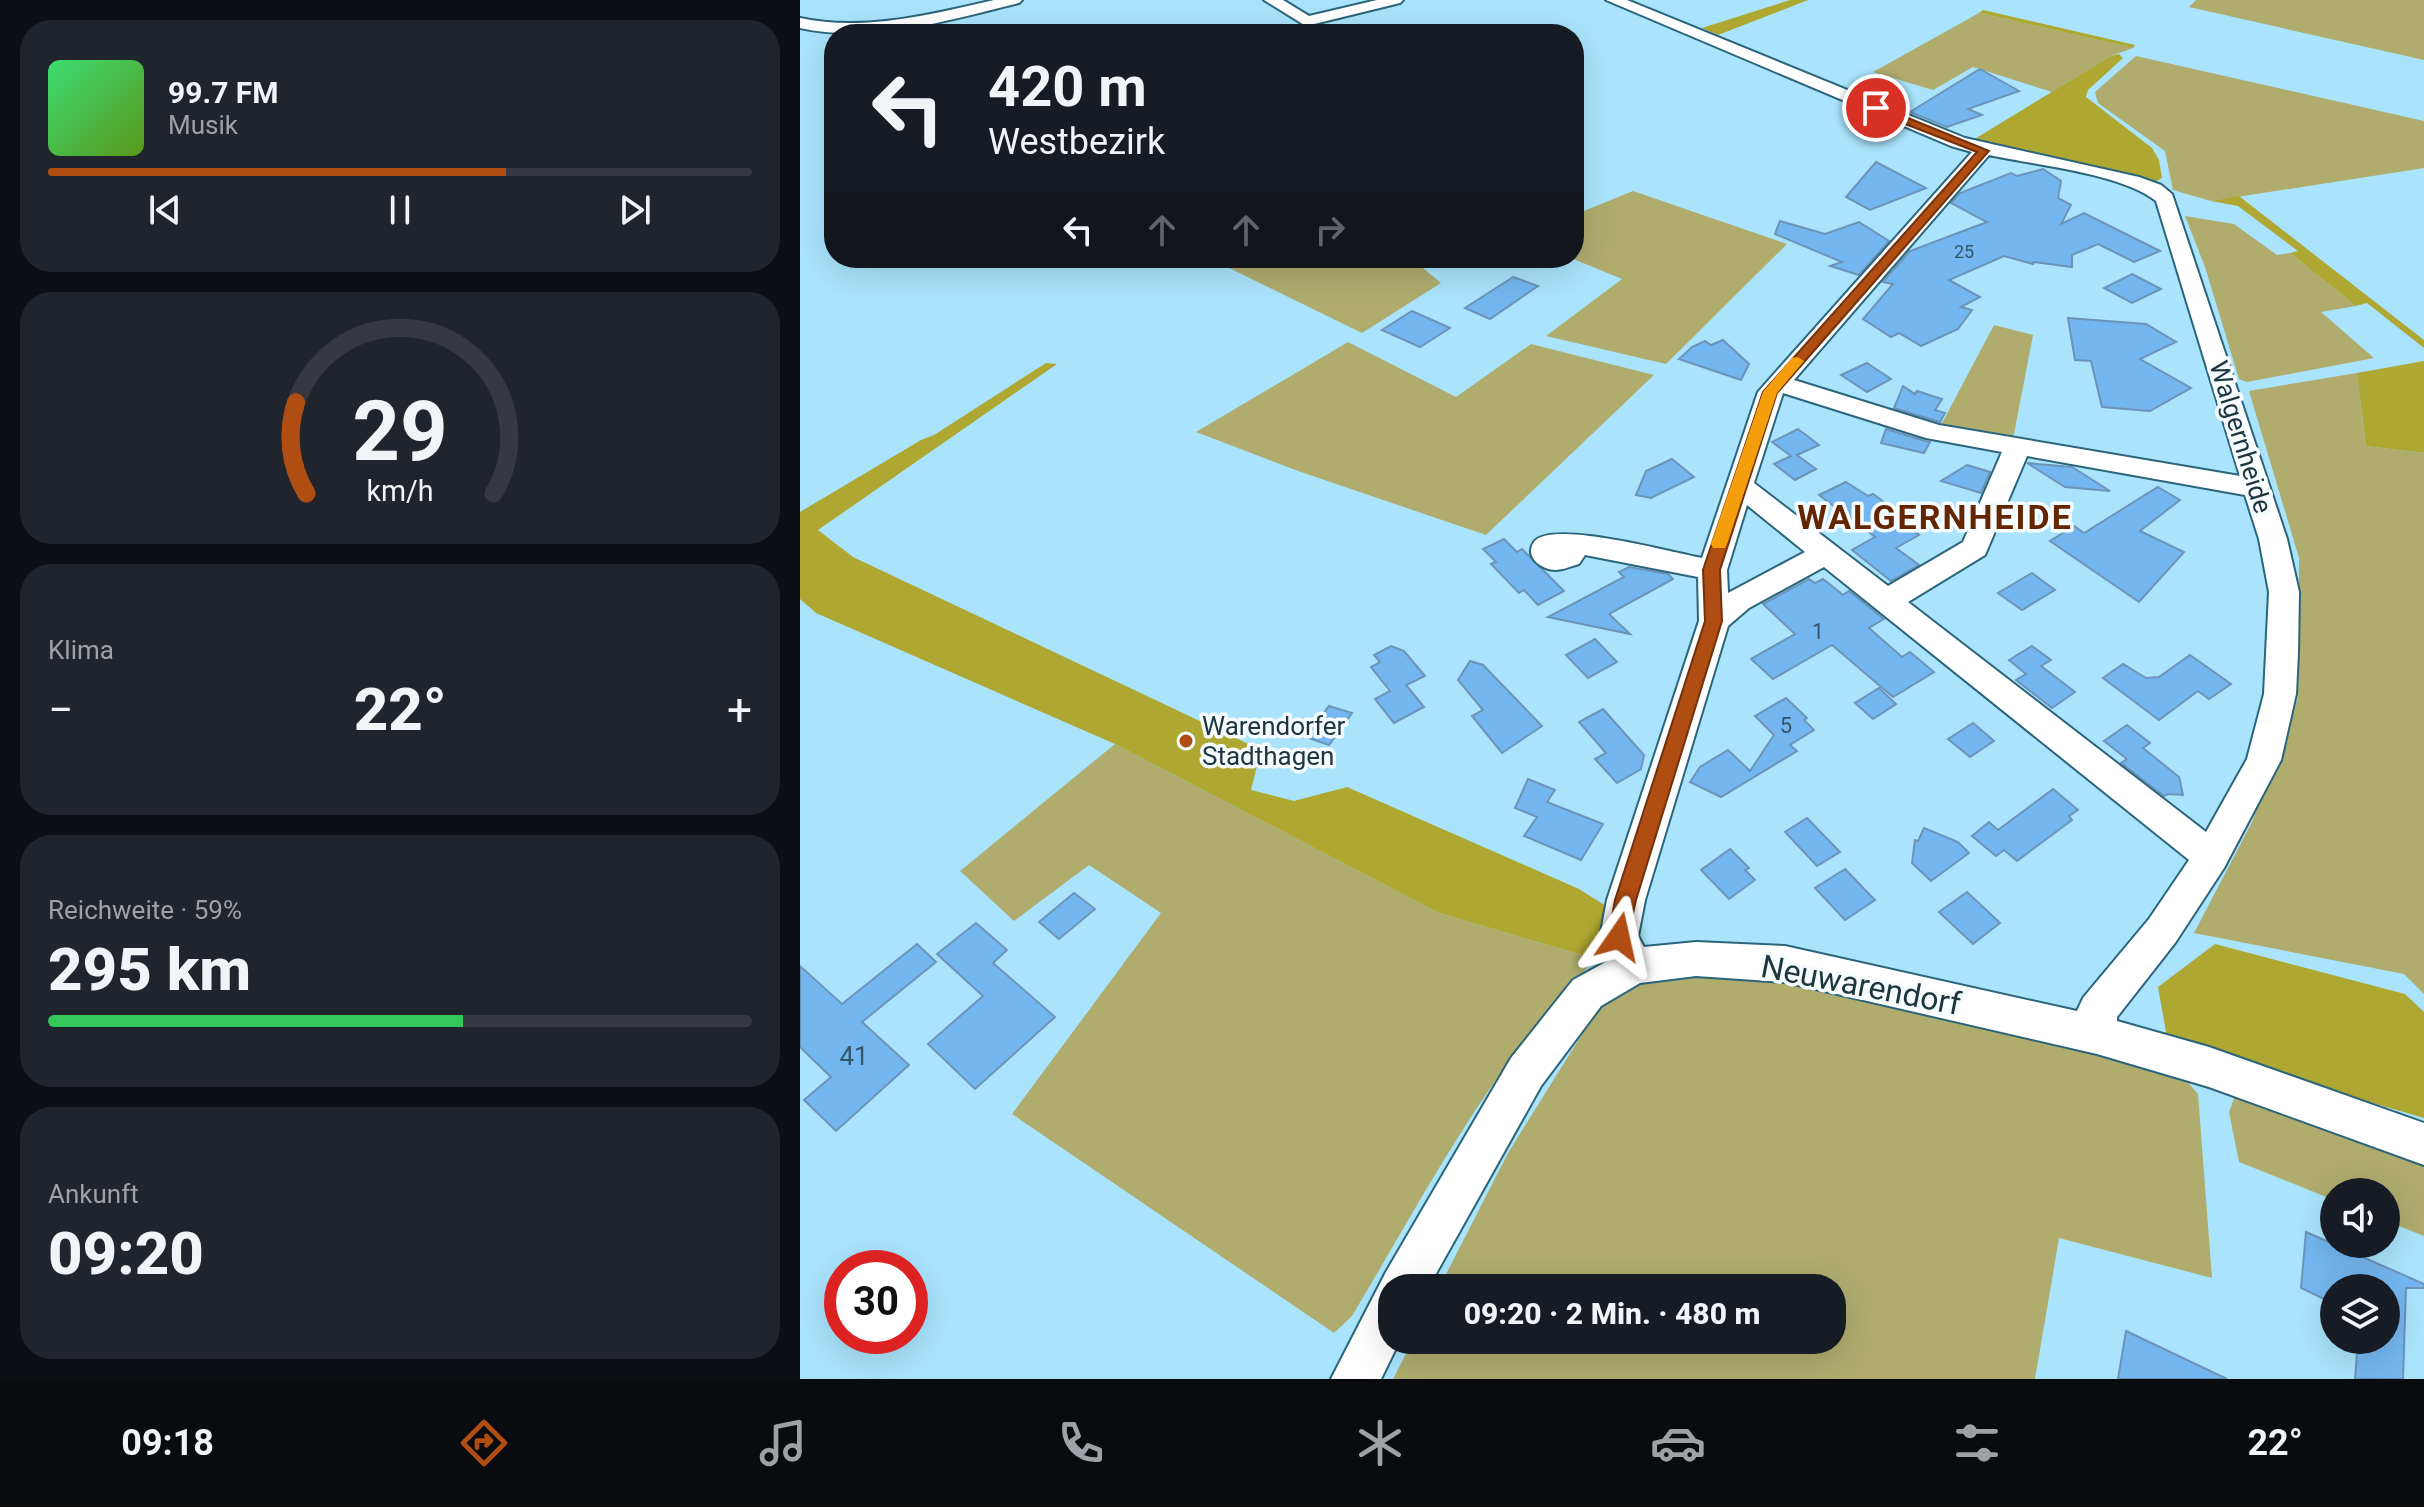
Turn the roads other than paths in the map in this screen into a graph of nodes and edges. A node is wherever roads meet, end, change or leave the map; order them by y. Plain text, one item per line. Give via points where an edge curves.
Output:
1 (1014, 0) edge
2 (1272, 0) edge
3 (1395, 0) edge
4 (1614, 0) edge
5 (800, 23) edge
6 (876, 24) edge
7 (824, 28) edge
8 (1983, 151) junction
9 (1778, 383) junction
10 (2018, 446) junction
11 (1738, 484) junction
12 (2257, 488) junction
13 (1573, 543) dead end
14 (1826, 553) junction
15 (1712, 570) junction
16 (1888, 600) junction
17 (1714, 621) junction
18 (2211, 857) junction
19 (1634, 966) junction
20 (2097, 1035) junction
21 (2424, 1144) edge
22 (1410, 1274) edge
23 (1378, 1334) edge
24 (1355, 1379) edge

1 - 6 street
2 - 3 street via 1306,21 1316,21
4 - 8 street, Walgernheide
5 - 7 street
8 - 9 street
8 - 12 street, Walgernheide via 2101,173 2161,191
9 - 10 street via 1935,432
9 - 11 street via 1770,392
10 - 12 street
10 - 16 street via 1975,548
11 - 14 street
11 - 15 street
12 - 18 street, Walgernheide via 2284,592 2280,694 2264,760
13 - 15 street
14 - 16 street
14 - 17 street via 1738,601
15 - 17 street
16 - 18 street
17 - 19 street via 1626,900 1619,937
18 - 20 street, Walgernheide via 2162,931 2097,1011
19 - 20 street, Neuwarendorf via 1696,959 1785,964
19 - 22 street, Neuwarendorf via 1587,993 1526,1072
20 - 21 street, Neuwarendorf via 2209,1067
23 - 24 street

